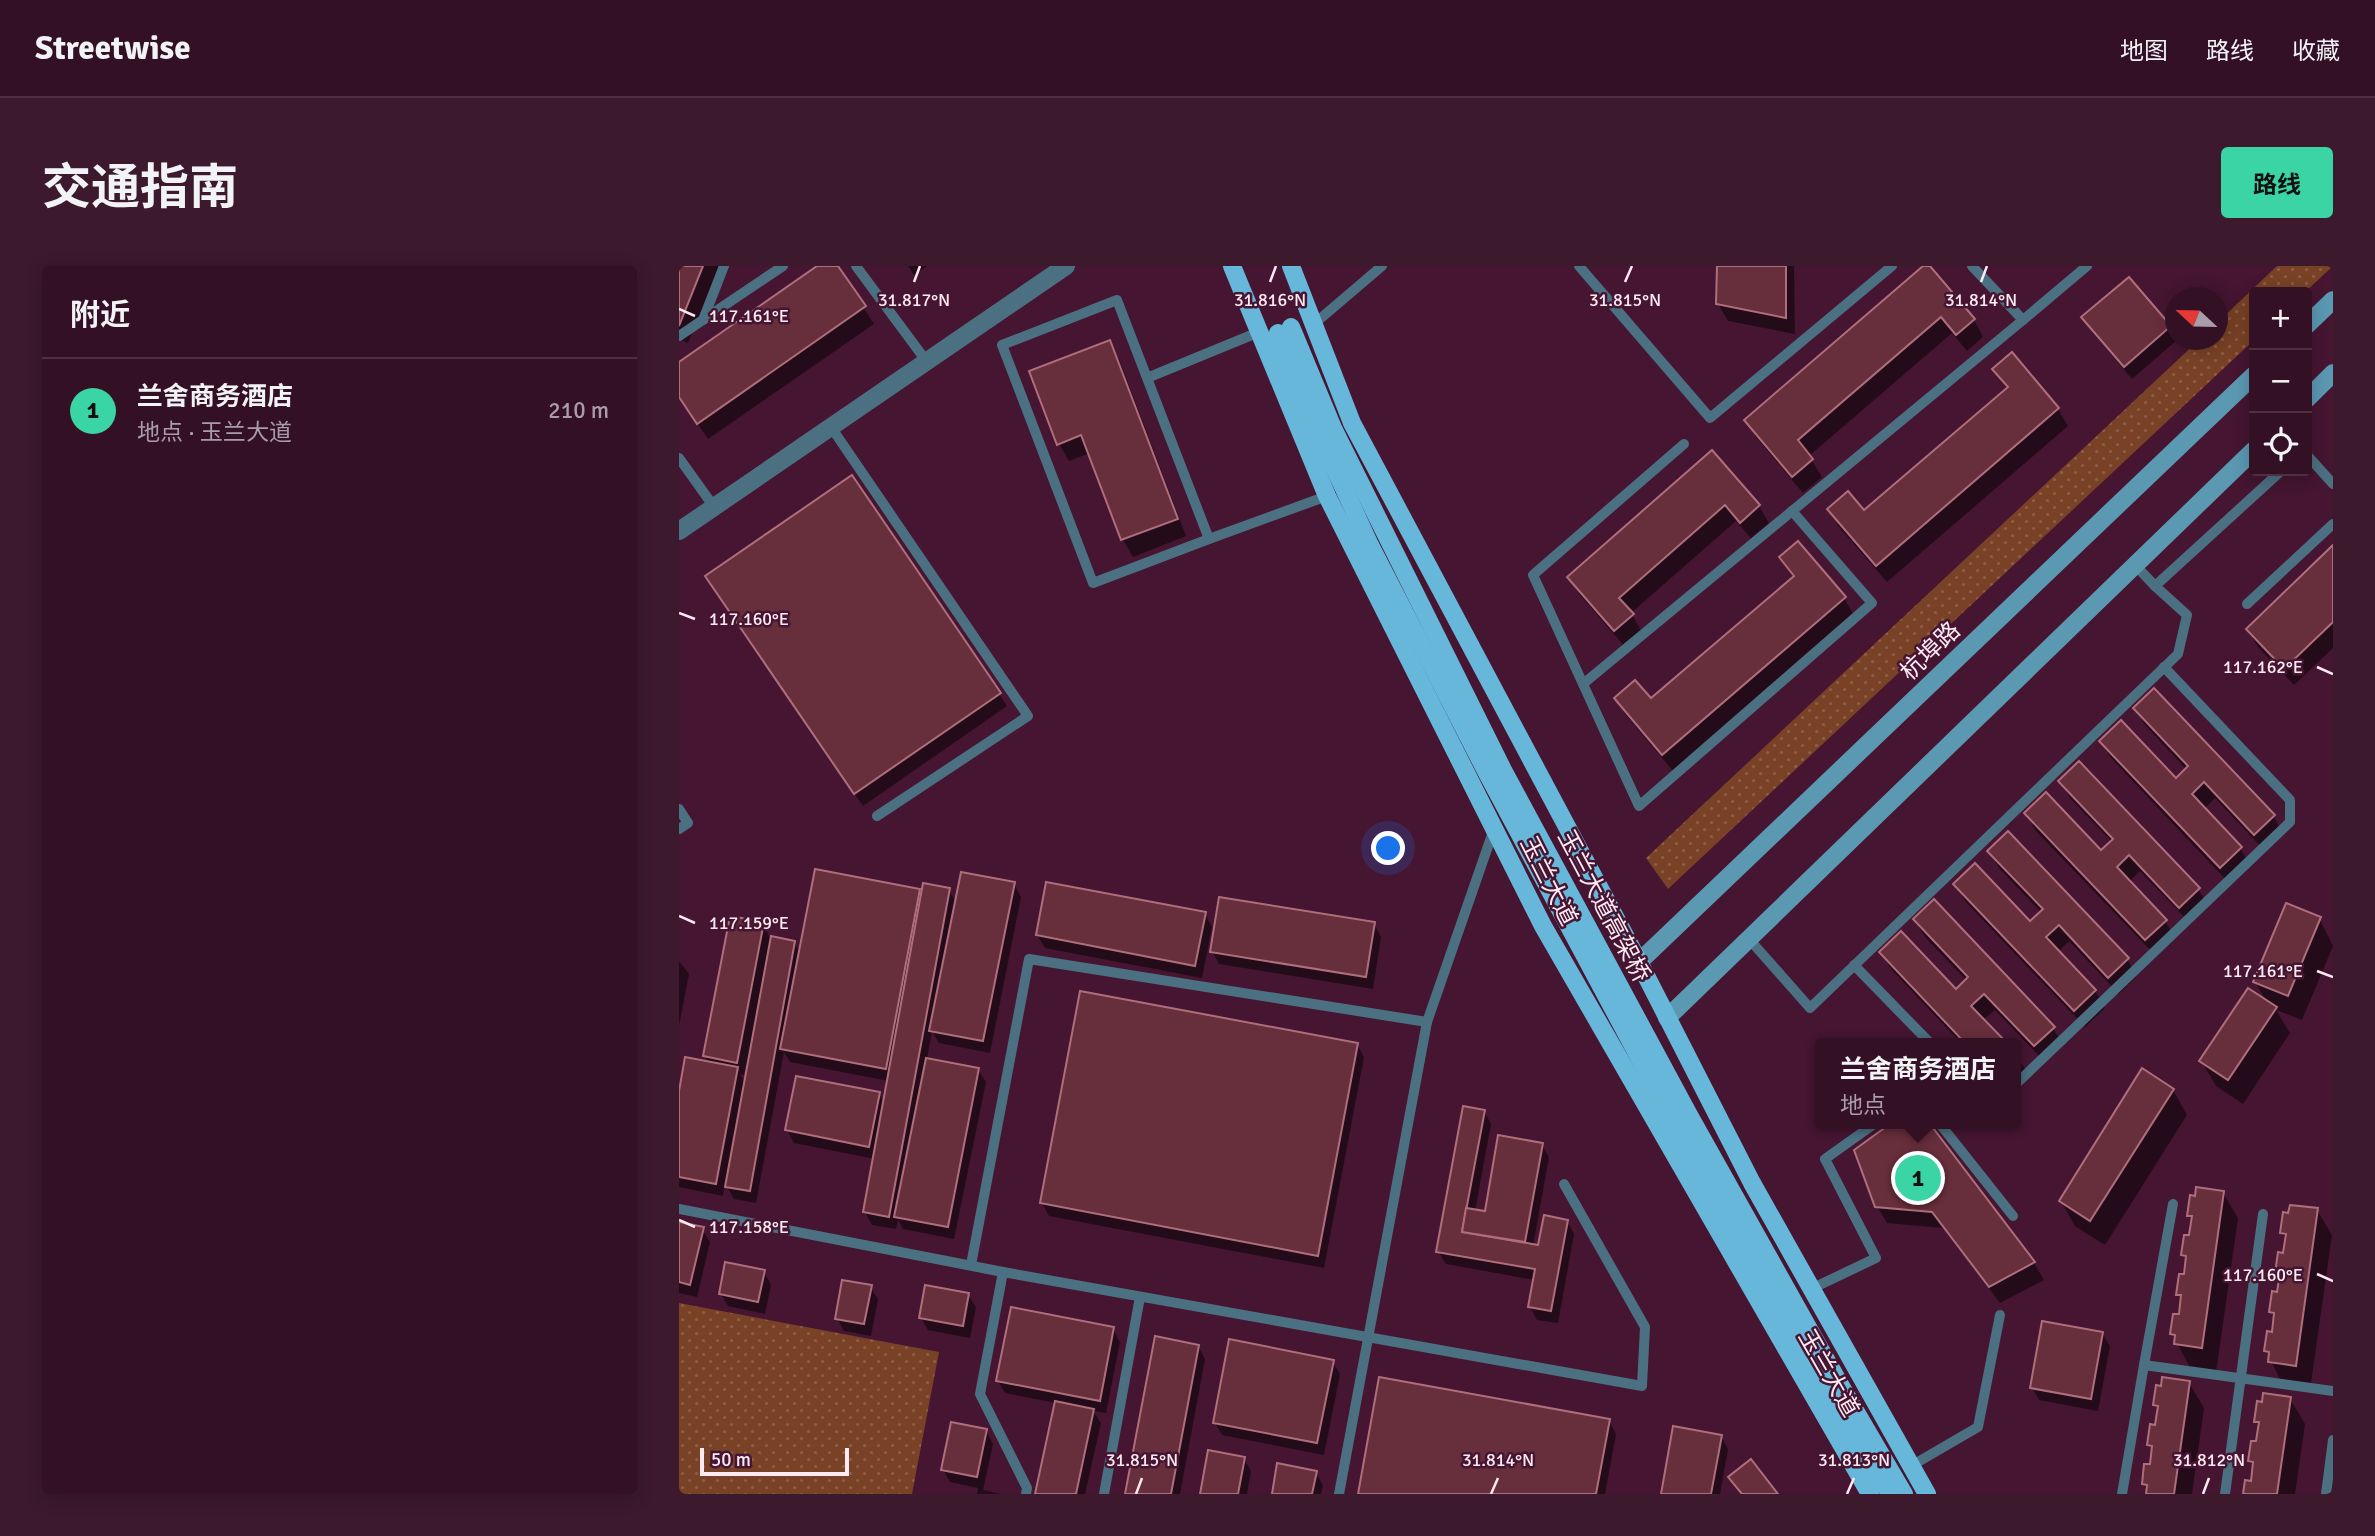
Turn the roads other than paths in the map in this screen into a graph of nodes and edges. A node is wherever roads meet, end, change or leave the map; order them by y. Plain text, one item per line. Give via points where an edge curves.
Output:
1 (724, 266) edge
2 (783, 266) edge
3 (856, 266) edge
4 (1066, 266) edge
5 (1233, 266) edge
6 (1291, 266) edge
7 (1382, 266) edge
8 (1579, 266) edge
9 (1892, 266) edge
10 (1972, 266) edge
11 (2087, 266) edge
12 (2333, 300) edge
13 (703, 320) junction
14 (2023, 320) junction
15 (2312, 320) edge
16 (1314, 324) junction
17 (1259, 332) junction
18 (679, 336) edge
19 (926, 362) junction
20 (2333, 373) edge
21 (1147, 378) junction
22 (2249, 380) edge
23 (2312, 394) edge
24 (831, 427) junction
25 (1684, 444) dead end
26 (2249, 455) edge
27 (679, 458) edge
28 (2312, 461) edge
29 (2276, 476) edge
30 (2333, 484) edge
31 (1327, 496) junction
32 (714, 507) junction
33 (1792, 511) junction
34 (2333, 524) edge
35 (679, 531) edge
36 (1209, 538) junction
37 (2135, 565) junction
38 (2155, 586) junction
39 (2247, 604) dead end
40 (2164, 667) junction
41 (1583, 684) junction
42 (679, 809) edge
43 (877, 816) dead end
44 (679, 829) edge
45 (1494, 829) junction
46 (1749, 939) junction
47 (1639, 962) junction
48 (1854, 965) junction
49 (1667, 1018) junction
50 (1427, 1022) junction
51 (1925, 1038) edge
52 (2021, 1079) edge
53 (1867, 1129) edge
54 (1944, 1129) edge
55 (1564, 1184) dead end
56 (2173, 1204) dead end
57 (679, 1209) edge
58 (2263, 1214) dead end
59 (2013, 1216) dead end
60 (971, 1265) junction
61 (1003, 1272) junction
62 (1811, 1289) junction
63 (1140, 1297) junction
64 (2000, 1315) dead end
65 (1368, 1338) junction
66 (2144, 1365) junction
67 (2241, 1378) junction
68 (2333, 1391) edge
69 (2333, 1440) edge
70 (1912, 1466) junction
71 (1026, 1494) edge
72 (1104, 1494) edge
73 (1339, 1494) edge
74 (1870, 1494) edge
75 (1890, 1494) edge
76 (1904, 1494) edge
77 (1927, 1494) edge
78 (2122, 1494) edge
79 (2225, 1494) edge
80 (2326, 1494) edge

1 - 13 lane
2 - 13 lane
3 - 19 lane
4 - 19 street
5 - 17 main road, 玉兰大道
6 - 16 main road, 玉兰大道
7 - 16 lane
8 - 9 lane via 1710,418
10 - 14 lane
11 - 14 lane
12 - 15 main road
13 - 18 lane
14 - 33 lane
16 - 47 main road, 玉兰大道 via 1352,423
17 - 21 lane
17 - 31 main road, 玉兰大道
19 - 24 street
20 - 23 main road
21 - 36 lane
21 - 36 lane via 1117,300 1002,345 1094,583
22 - 47 main road, 杭埠路
24 - 32 street
24 - 43 lane via 1028,716
25 - 41 lane via 1533,575
26 - 37 main road
27 - 32 lane
28 - 30 lane
29 - 38 lane
31 - 36 lane
31 - 45 main road, 玉兰大道
32 - 35 street
33 - 41 lane
33 - 41 lane via 1871,603 1639,806
34 - 39 lane
37 - 38 lane
37 - 46 main road
38 - 40 lane via 2187,615 2178,654
40 - 48 lane
40 - 52 lane via 2290,800 2290,822
42 - 44 lane via 688,823
45 - 50 lane
45 - 74 main road, 玉兰大道 via 1543,926
46 - 48 lane via 1810,1008
46 - 49 main road
47 - 49 main road, 玉兰大道
48 - 51 lane
49 - 62 main road, 玉兰大道
50 - 60 lane via 1028,959
50 - 65 lane
53 - 62 lane via 1825,1159 1876,1258
54 - 59 lane
55 - 65 lane via 1645,1327 1642,1386
56 - 66 lane
57 - 60 lane
58 - 67 lane
60 - 61 lane
61 - 63 lane
61 - 71 lane via 980,1395
62 - 70 main road, 玉兰大道
63 - 65 lane
63 - 72 lane
64 - 70 lane via 1978,1427
65 - 73 lane
66 - 67 lane
66 - 78 lane
67 - 68 lane
67 - 79 lane
69 - 80 lane
70 - 77 main road, 玉兰大道
75 - 76 main road, 玉兰大道高架桥 via 1678,1130 1488,775 1328,454 1285,330 1503,770 1689,1115

